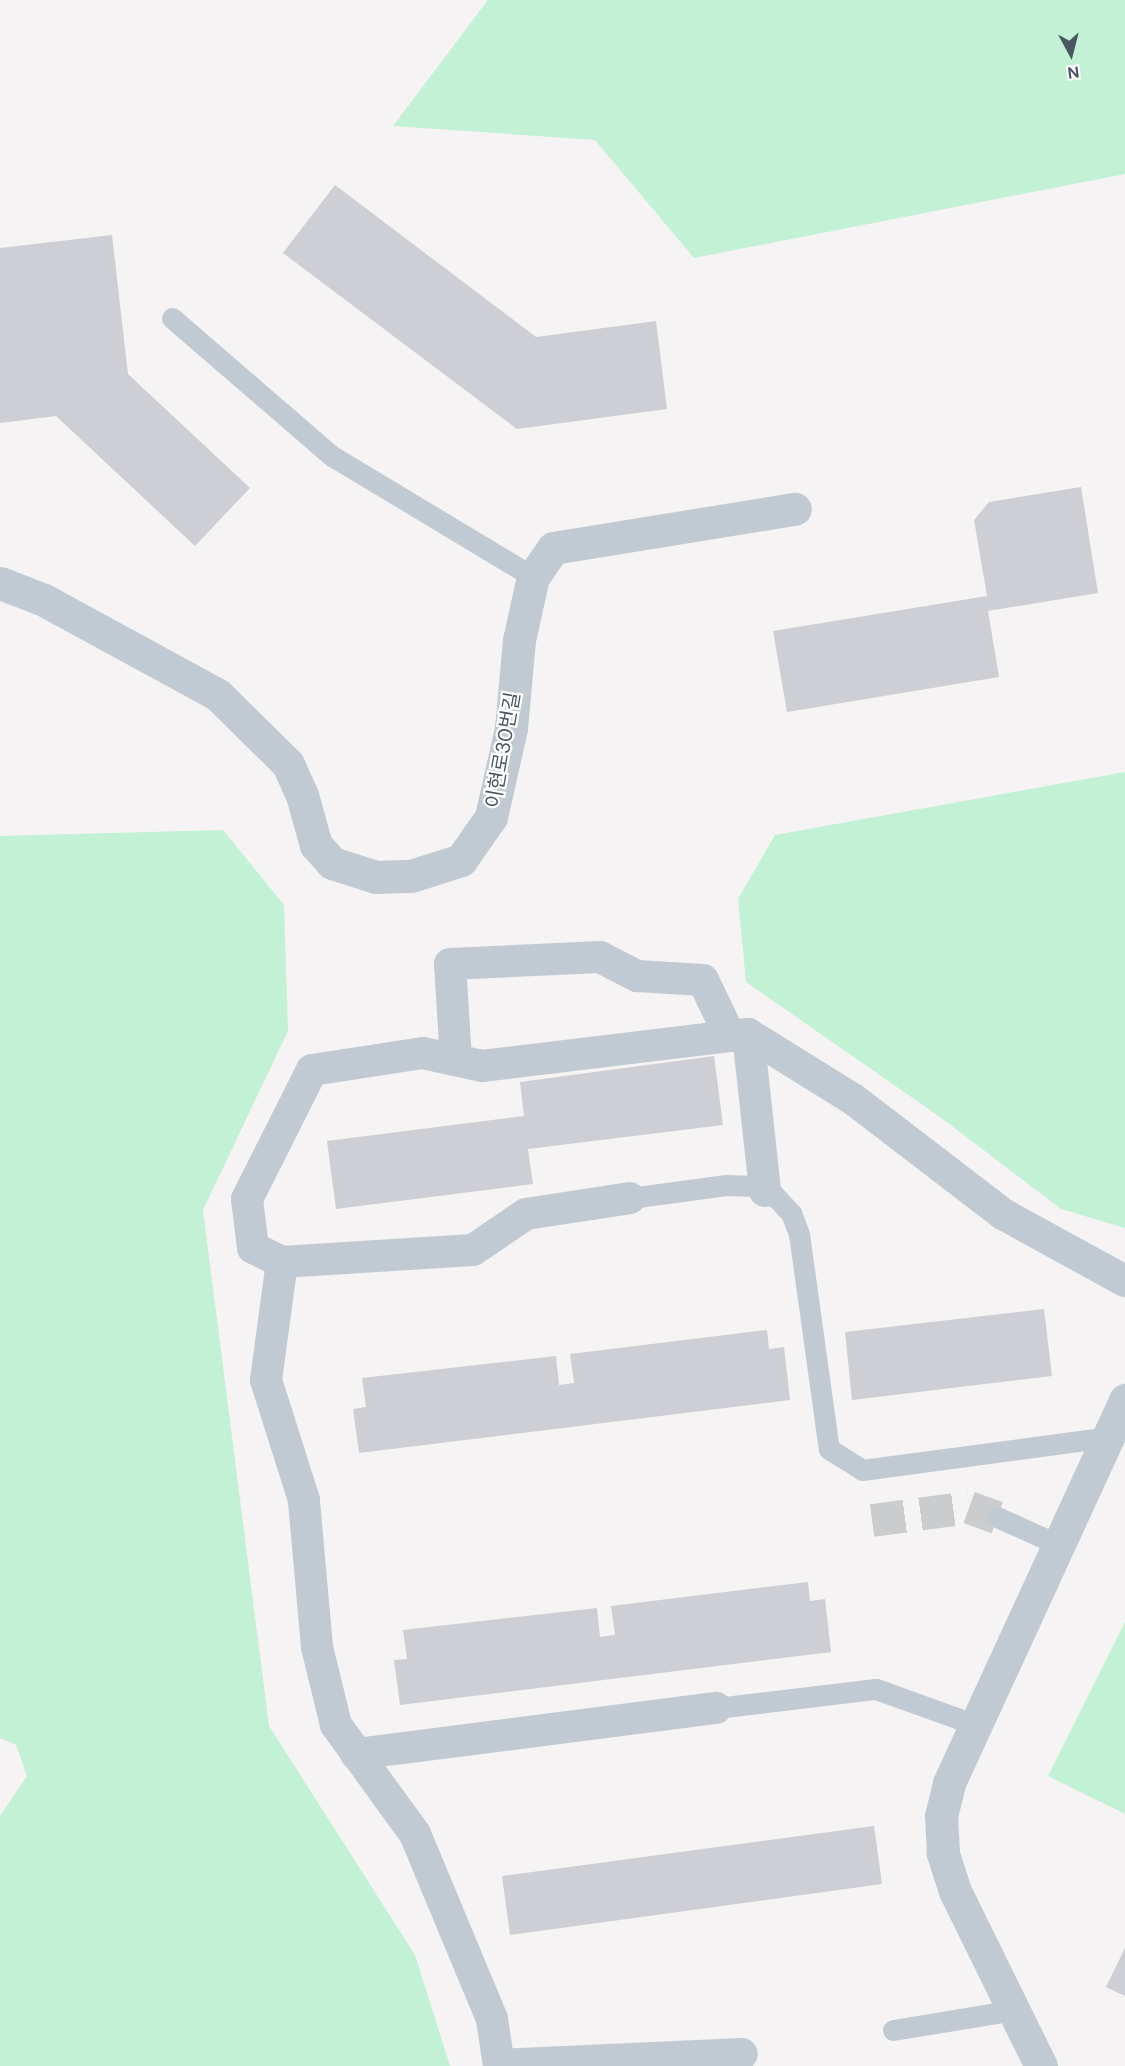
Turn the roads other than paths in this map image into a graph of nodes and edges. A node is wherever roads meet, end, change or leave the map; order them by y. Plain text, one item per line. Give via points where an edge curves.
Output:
1 (172, 318) dead end
2 (795, 509) dead end
3 (532, 577) junction
4 (0, 583) edge
5 (739, 1035) junction
6 (456, 1060) junction
7 (765, 1191) junction
8 (630, 1198) joint
9 (282, 1262) junction
10 (1125, 1281) edge
11 (1125, 1400) edge
12 (1108, 1437) junction
13 (997, 1517) tunnel mouth
14 (1059, 1545) junction
15 (716, 1708) joint
16 (976, 1725) junction
17 (356, 1754) junction
18 (1015, 2010) junction
19 (894, 2030) dead end
20 (742, 2054) dead end
21 (499, 2066) edge
22 (1041, 2066) edge

1 - 3 lane via 332,456
2 - 3 street, 이현로30번길 via 553,548
3 - 4 street, 이현로30번길 via 519,640 511,728 491,817 461,860 411,876 376,877 332,863 316,845 302,795 288,764 219,695 44,600
5 - 6 street via 482,1066
5 - 6 street via 703,980 638,976 600,957 450,964
5 - 7 street
5 - 10 street via 853,1099 1003,1214
6 - 9 street via 423,1053 312,1070 247,1200 253,1248
7 - 8 lane via 726,1185
7 - 12 lane via 791,1213 800,1234 829,1449 862,1470
8 - 9 street via 526,1214 473,1250
9 - 17 street via 266,1380 304,1500 317,1647 336,1725
11 - 12 street
12 - 14 street
13 - 14 lane
14 - 16 street
15 - 16 lane via 876,1689
15 - 17 street
16 - 18 street via 949,1783 941,1816 943,1853 955,1891
17 - 21 street via 415,1834 492,2019
18 - 19 lane
18 - 22 street
20 - 21 street

